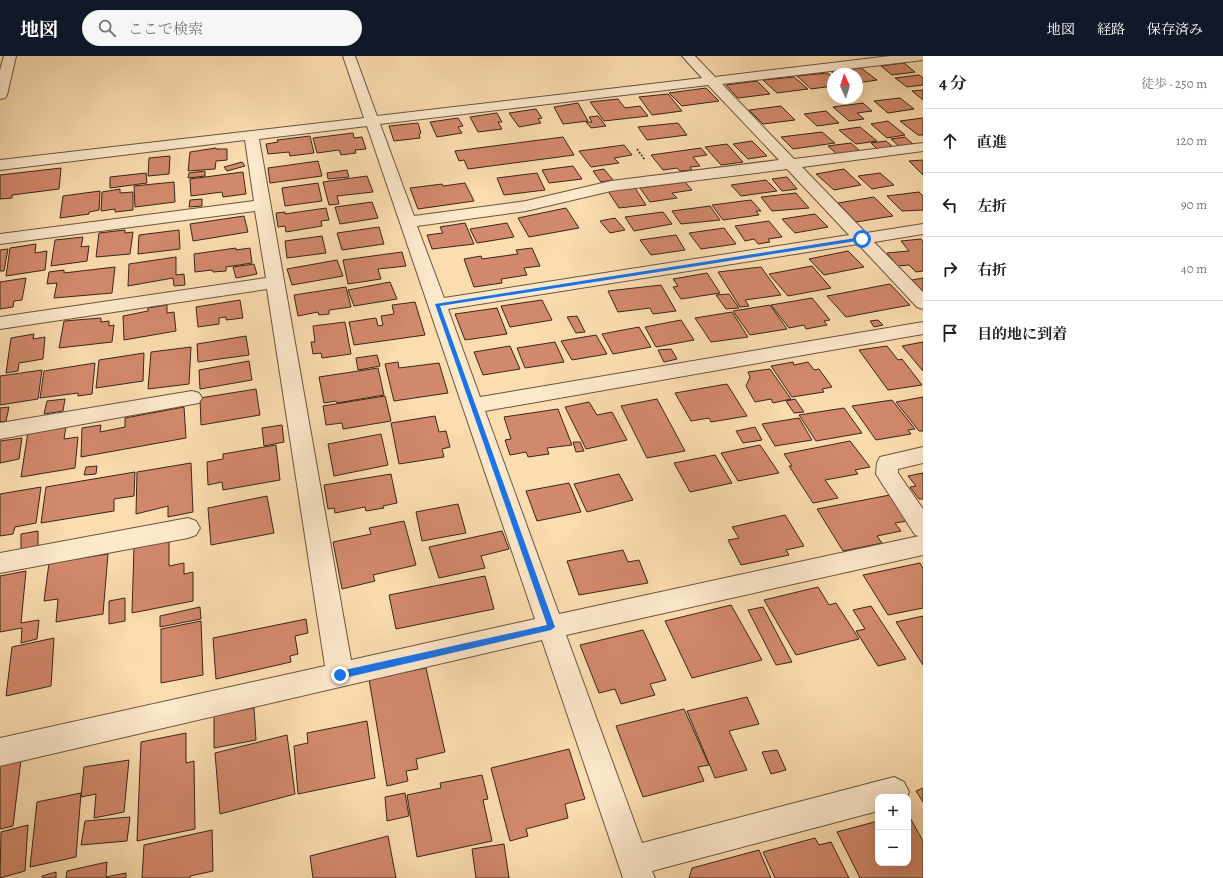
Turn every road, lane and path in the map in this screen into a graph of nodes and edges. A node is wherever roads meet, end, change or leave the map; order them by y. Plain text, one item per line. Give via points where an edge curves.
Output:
1 (10, 56) edge
2 (349, 56) edge
3 (688, 56) edge
4 (923, 56) edge
5 (712, 80) junction
6 (0, 95) edge
7 (372, 121) junction
8 (251, 135) junction
9 (923, 147) edge
10 (791, 164) junction
11 (0, 165) edge
12 (262, 205) junction
13 (408, 222) junction
14 (923, 229) edge
15 (0, 239) edge
16 (862, 239) junction
17 (275, 282) junction
18 (923, 303) edge
19 (437, 305) junction
20 (0, 323) edge
21 (923, 328) edge
22 (192, 398) dead end
23 (473, 406) junction
24 (0, 431) edge
25 (923, 455) edge
26 (188, 528) dead end
27 (923, 528) edge
28 (923, 545) edge
29 (0, 563) edge
30 (551, 627) junction
31 (340, 675) junction
32 (0, 752) edge
33 (894, 792) dead end
34 (636, 869) edge

1 - 6 street
2 - 7 street
3 - 5 street
4 - 5 street
5 - 7 street
5 - 10 street
7 - 8 street
7 - 13 street
8 - 11 street
8 - 12 street
9 - 10 street
10 - 13 street via 612,186 526,206
10 - 16 street
12 - 15 street
12 - 17 street
13 - 19 street
14 - 16 street
16 - 18 street
16 - 19 street
17 - 20 street
17 - 31 street
19 - 23 street
21 - 23 street
22 - 24 street
23 - 30 street
25 - 27 street via 888,463 887,474
26 - 29 street
28 - 30 street
30 - 31 street
30 - 34 street
31 - 32 street
33 - 34 street

